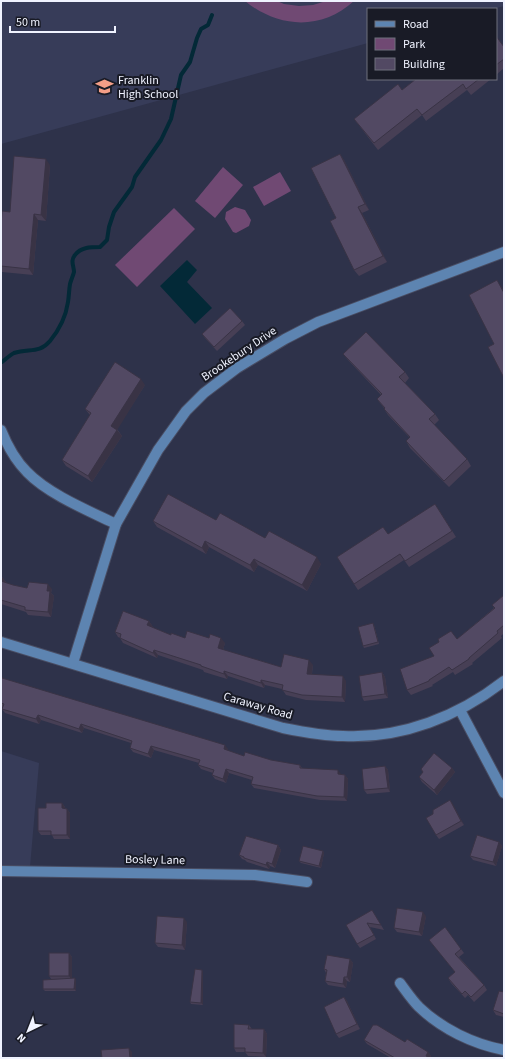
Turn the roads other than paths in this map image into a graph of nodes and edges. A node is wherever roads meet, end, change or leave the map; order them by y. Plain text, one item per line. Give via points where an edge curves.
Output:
1 (504, 252) edge
2 (1, 430) edge
3 (116, 524) junction
4 (1, 642) edge
5 (73, 663) junction
6 (504, 681) edge
7 (460, 710) junction
8 (504, 793) edge
9 (1, 870) edge
10 (307, 882) dead end
11 (400, 983) dead end
12 (504, 1050) edge

1 - 3 street, Brookebury Drive via 318,322 237,368 204,393 176,423
2 - 3 street via 15,458 39,483 77,506
3 - 5 street, Brookebury Drive
4 - 5 street, Caraway Road
5 - 7 street, Caraway Road via 283,728 315,734 344,737 390,733 418,726
6 - 7 street, Caraway Road
7 - 8 street
9 - 10 street, Bosley Lane via 255,875
11 - 12 street via 418,1006 434,1020 478,1042

